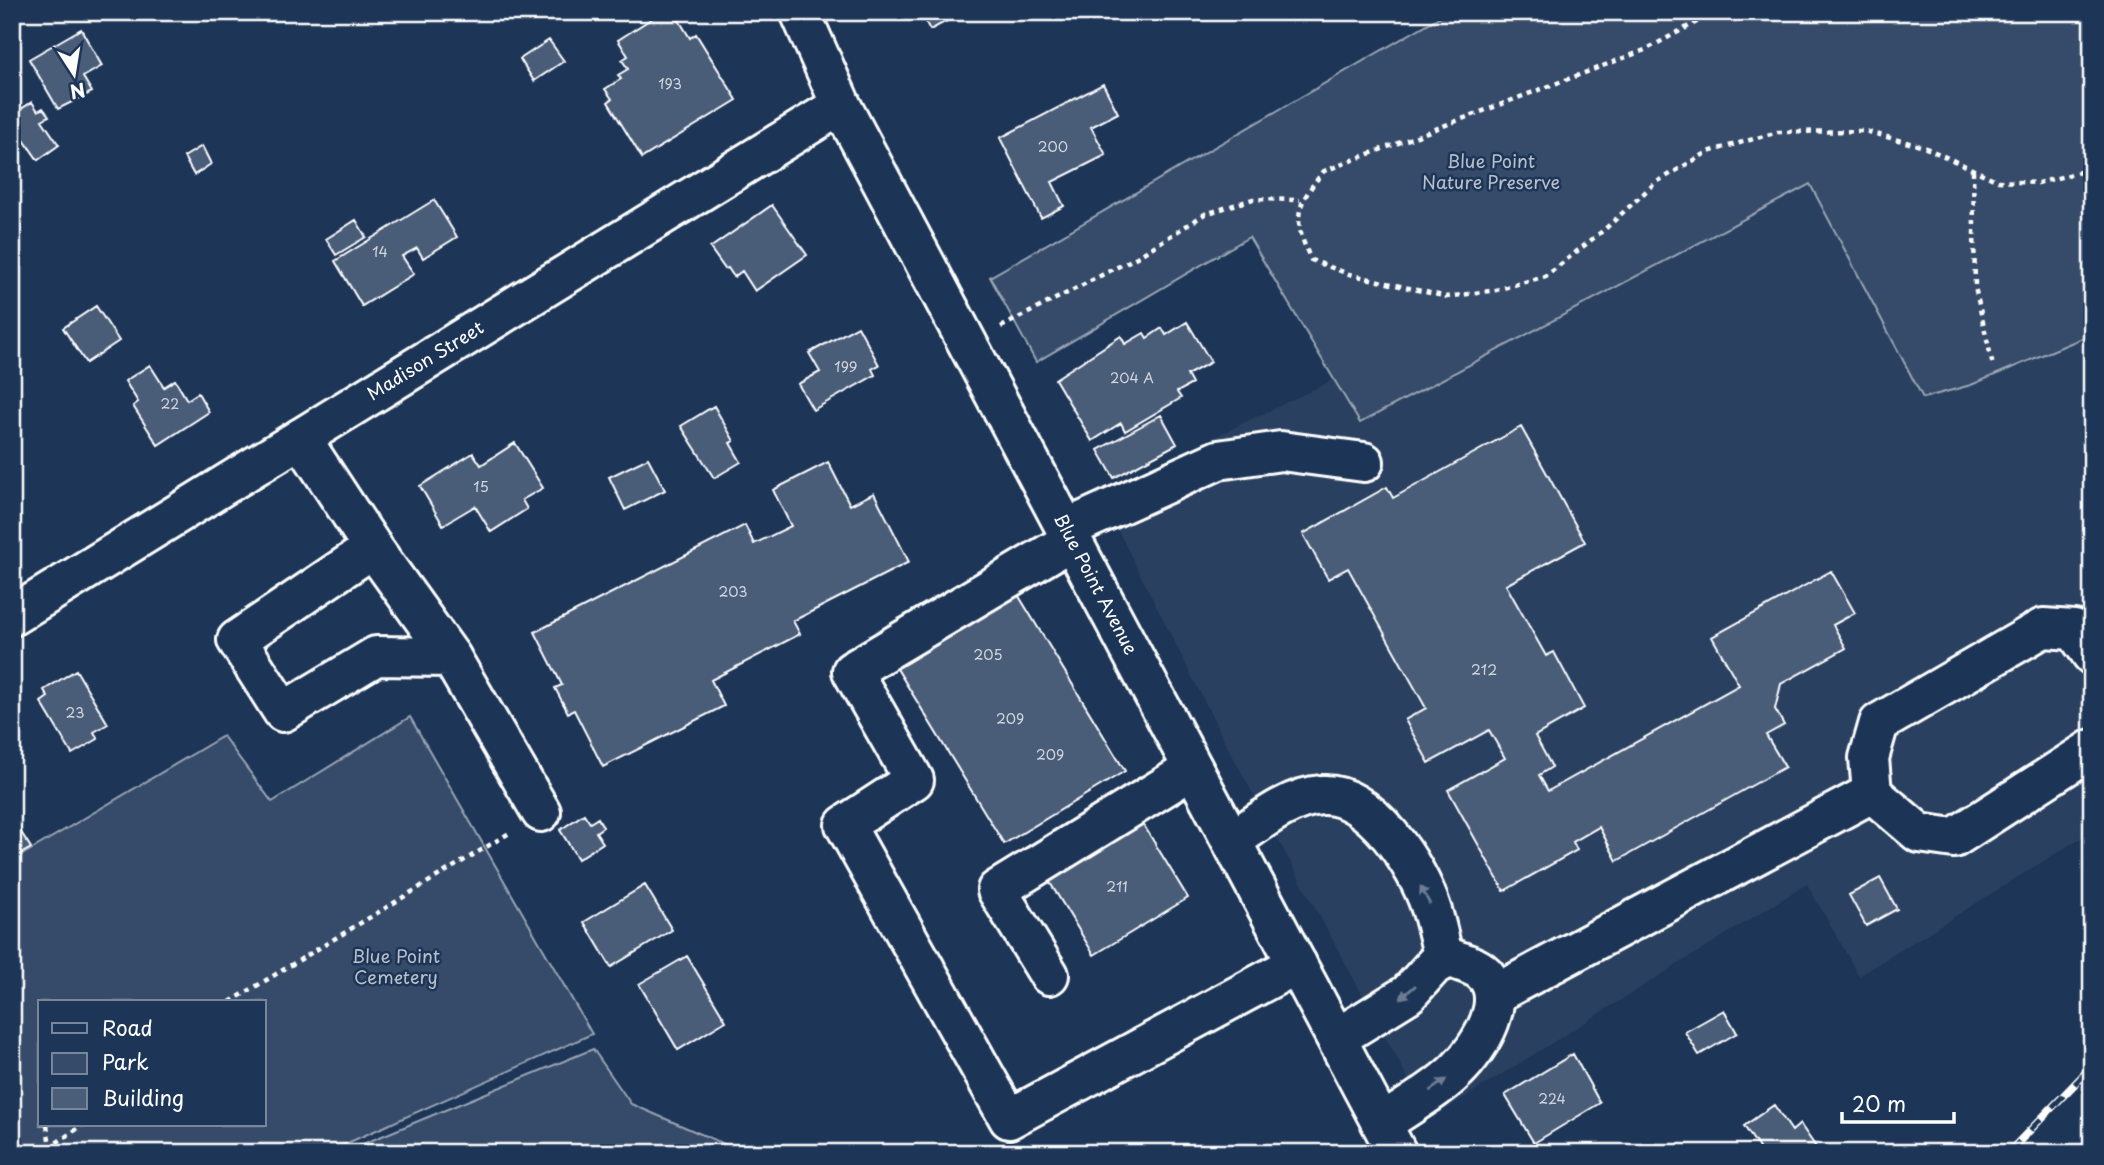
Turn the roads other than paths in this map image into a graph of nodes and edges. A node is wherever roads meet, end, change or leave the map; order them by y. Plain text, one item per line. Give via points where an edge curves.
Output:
1 (800, 12) edge
2 (841, 105) junction
3 (301, 438) junction
4 (1364, 462) dead end
5 (1069, 535) junction
6 (373, 548) junction
7 (12, 615) edge
8 (2092, 655) edge
9 (451, 657) junction
10 (2092, 749) edge
11 (1193, 769) junction
12 (1872, 793) junction
13 (541, 812) dead end
14 (1232, 841) junction
15 (1444, 960) junction
16 (1297, 964) junction
17 (1049, 975) dead end
18 (1495, 994) junction
19 (1336, 1038) junction
20 (1390, 1139) edge

1 - 2 street, Blue Point Avenue
2 - 3 street, Madison Street
2 - 5 street, Blue Point Avenue
3 - 6 street
3 - 7 street, Madison Street
4 - 5 street via 1281,451 1218,460
5 - 11 street, Blue Point Avenue
5 - 16 street via 852,671 914,780 845,825 1009,1119
6 - 9 street
6 - 9 street via 237,640 283,712 376,656
8 - 12 street via 2074,631 2043,628 1879,723 1869,758
9 - 13 street
10 - 12 street via 1954,838 1919,833
11 - 14 street, Blue Point Avenue
11 - 17 street via 997,890
12 - 18 street
15 -> 14 street via 1431,906 1397,844 1361,806 1322,795 1283,806
14 - 16 street, Blue Point Avenue
15 - 18 street via 1451,958 1482,971
15 -> 19 street via 1408,994
16 - 19 street, Blue Point Avenue
20 -> 18 street via 1465,1062 1493,1012
19 - 20 street, Blue Point Avenue

